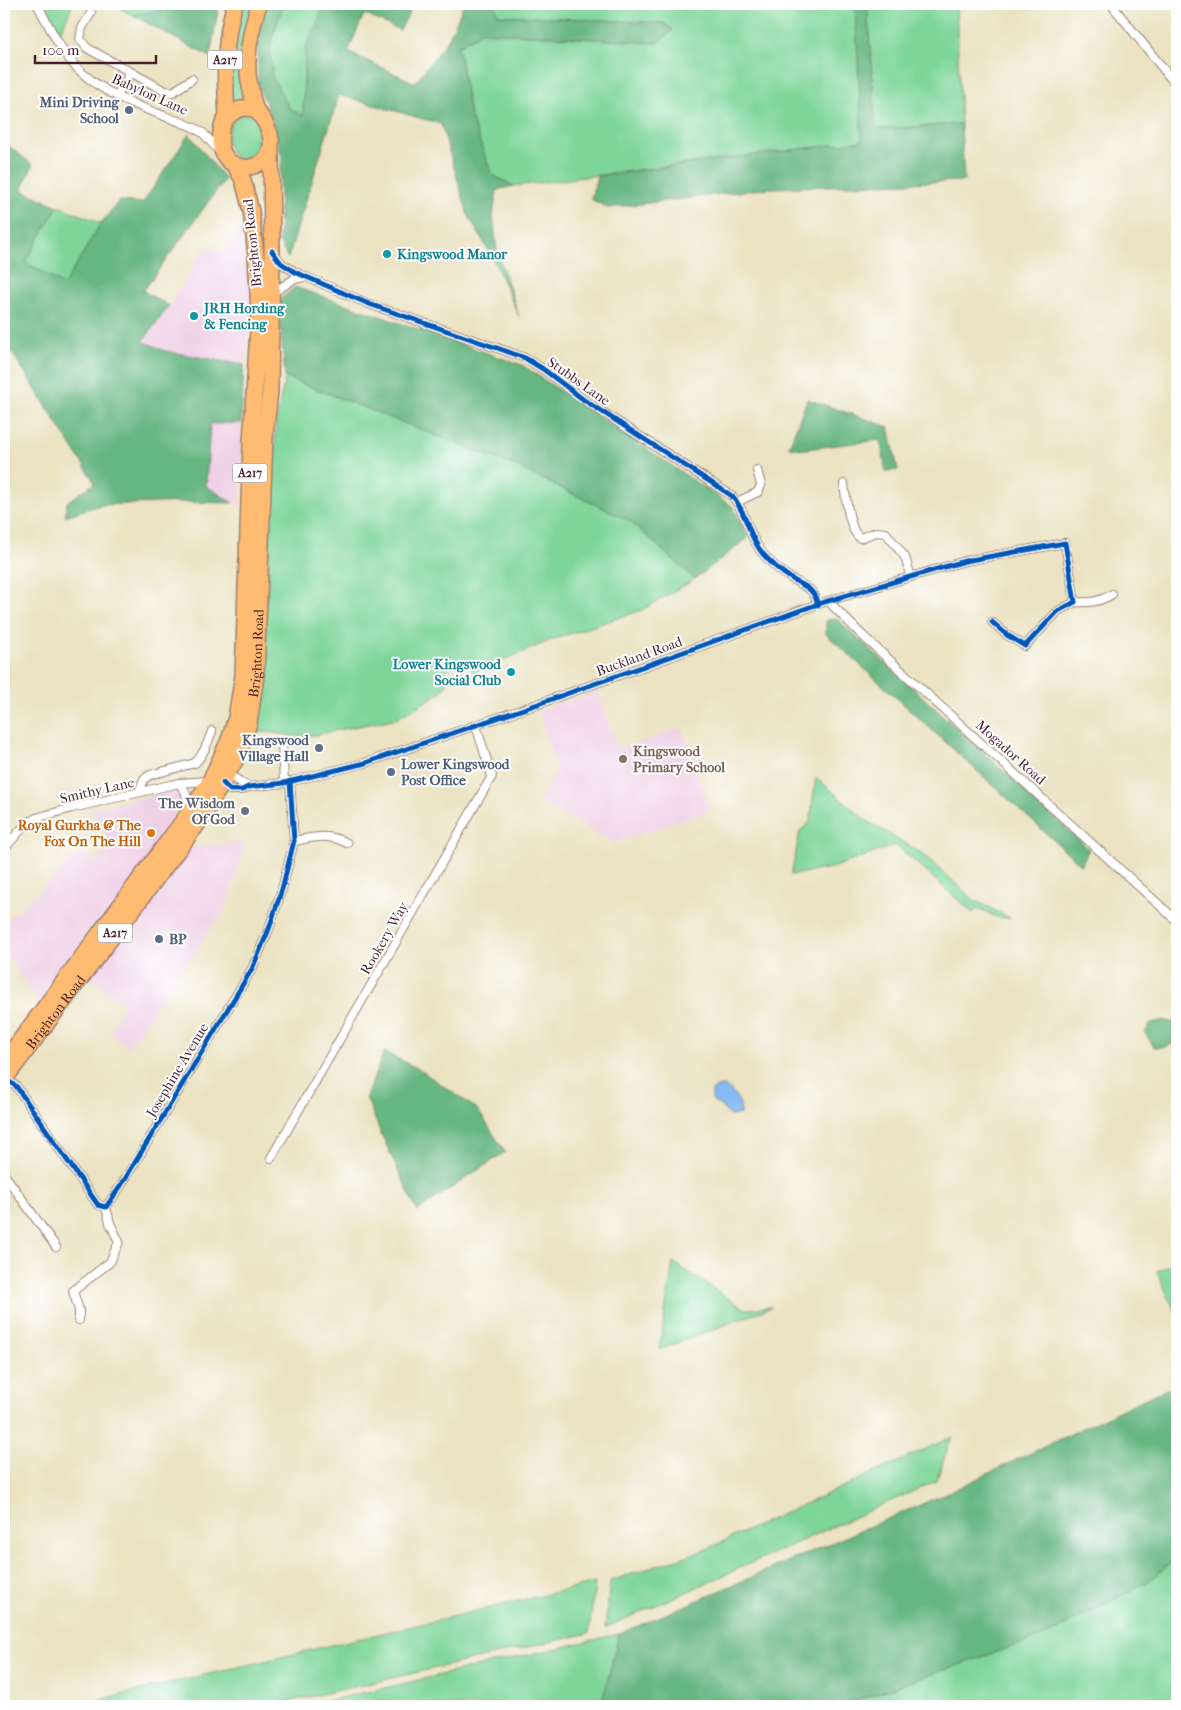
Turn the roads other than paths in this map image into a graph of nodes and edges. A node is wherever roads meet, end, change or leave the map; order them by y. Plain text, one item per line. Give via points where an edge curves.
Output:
1 (37, 4) edge
2 (235, 4) edge
3 (260, 4) edge
4 (1111, 4) edge
5 (91, 13) dead end
6 (131, 73) junction
7 (192, 79) dead end
8 (1177, 86) edge
9 (117, 96) junction
10 (255, 109) junction
11 (225, 121) junction
12 (203, 133) junction
13 (271, 148) junction
14 (231, 162) junction
15 (272, 250) junction
16 (306, 277) junction
17 (271, 294) junction
18 (757, 470) dead end
19 (844, 484) dead end
20 (738, 502) junction
21 (911, 577) junction
22 (1112, 594) dead end
23 (830, 601) junction
24 (1075, 602) junction
25 (818, 605) junction
26 (992, 622) dead end
27 (476, 726) junction
28 (212, 731) dead end
29 (282, 742) dead end
30 (216, 782) junction
31 (287, 782) junction
32 (180, 783) junction
33 (139, 792) junction
34 (191, 810) junction
35 (294, 841) junction
36 (347, 843) dead end
37 (4, 849) edge
38 (1177, 921) edge
39 (4, 1062) edge
40 (4, 1080) edge
41 (271, 1158) dead end
42 (4, 1174) edge
43 (106, 1207) junction
44 (56, 1247) dead end
45 (79, 1320) dead end

1 - 9 street, Babylon Lane via 75,65
2 - 11 highway, A217 via 226,42
3 - 10 highway, A217 via 254,18 248,55
4 - 8 street
5 - 6 street via 80,39 87,48
6 - 7 street via 173,92
6 - 9 street
9 - 12 street, Babylon Lane
10 - 11 highway via 237,110
10 - 13 highway, A217 via 269,131
11 - 12 street
11 - 14 highway, A217 via 220,136 222,150
12 - 14 street, Babylon Lane
13 - 14 highway via 264,162 256,166 246,168
13 - 15 highway, Brighton Road / A217
14 - 30 highway, Brighton Road / A217 via 243,180 251,211 259,314 250,448 243,675 236,718
15 - 16 street, Stubbs Lane via 281,262
15 - 17 highway, Brighton Road / A217
16 - 17 street via 294,279
16 - 20 street, Stubbs Lane via 368,304 525,358
17 - 30 highway, Brighton Road / A217 via 270,391 265,437 256,676 249,723 239,754
18 - 20 street via 761,484 758,492
19 - 21 street via 856,535 860,538 876,532 886,534 905,558
20 - 25 street via 761,552 785,574 808,588
21 - 23 street, Buckland Road
21 - 24 street, Buckland Road via 965,561 1065,543
22 - 24 street via 1103,600
23 - 25 street, Buckland Road
23 - 38 street, Mogador Road via 863,636
24 - 26 street via 1058,611 1024,646
25 - 27 street, Buckland Road
27 - 31 street, Buckland Road via 364,763
27 - 41 street, Rookery Way via 492,776
28 - 33 street via 200,758 150,775
29 - 31 street, Josephine Avenue
30 - 31 street, Buckland Road via 230,790
30 - 32 street, Smithy Lane
30 - 34 highway, Brighton Road / A217
30 - 40 highway, Brighton Road / A217 via 202,818
31 - 35 street, Josephine Avenue
32 - 33 street, Smithy Lane
32 - 34 street via 188,796
33 - 37 street, Smithy Lane via 30,820
34 - 39 highway, Brighton Road / A217
35 - 36 street via 322,836
35 - 43 street, Josephine Avenue via 269,929 252,969
40 - 43 street via 16,1086 98,1205
42 - 44 street
43 - 45 street via 119,1242 110,1262 73,1291

